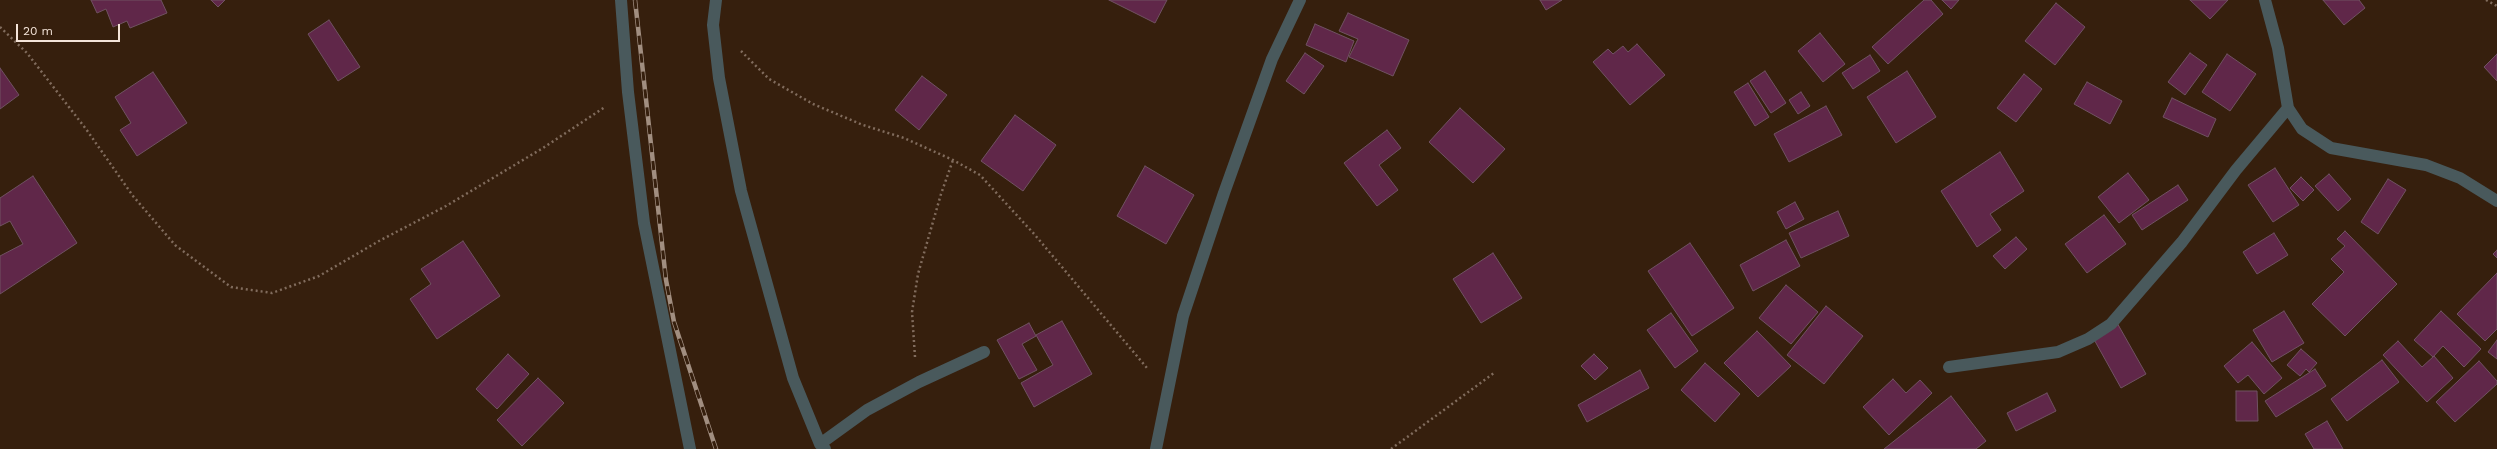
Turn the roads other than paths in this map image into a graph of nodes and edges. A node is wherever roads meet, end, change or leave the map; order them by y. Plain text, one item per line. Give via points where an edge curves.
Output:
1 (621, 0) edge
2 (716, 0) edge
3 (1300, 0) edge
4 (2265, 0) edge
5 (2288, 108) junction
6 (2497, 201) edge
7 (984, 352) dead end
8 (1949, 367) dead end
9 (822, 446) edge
10 (690, 449) edge
11 (1156, 449) edge

1 - 10 street via 628,92 644,223
2 - 9 street via 713,25 741,191 793,378
3 - 11 street via 1272,60 1224,193 1184,316
4 - 5 street via 2278,48
5 - 6 street via 2302,129 2331,148 2426,165 2460,178
5 - 8 street via 2236,170 2182,242 2111,324 2088,339 2058,352
7 - 9 street via 867,410

